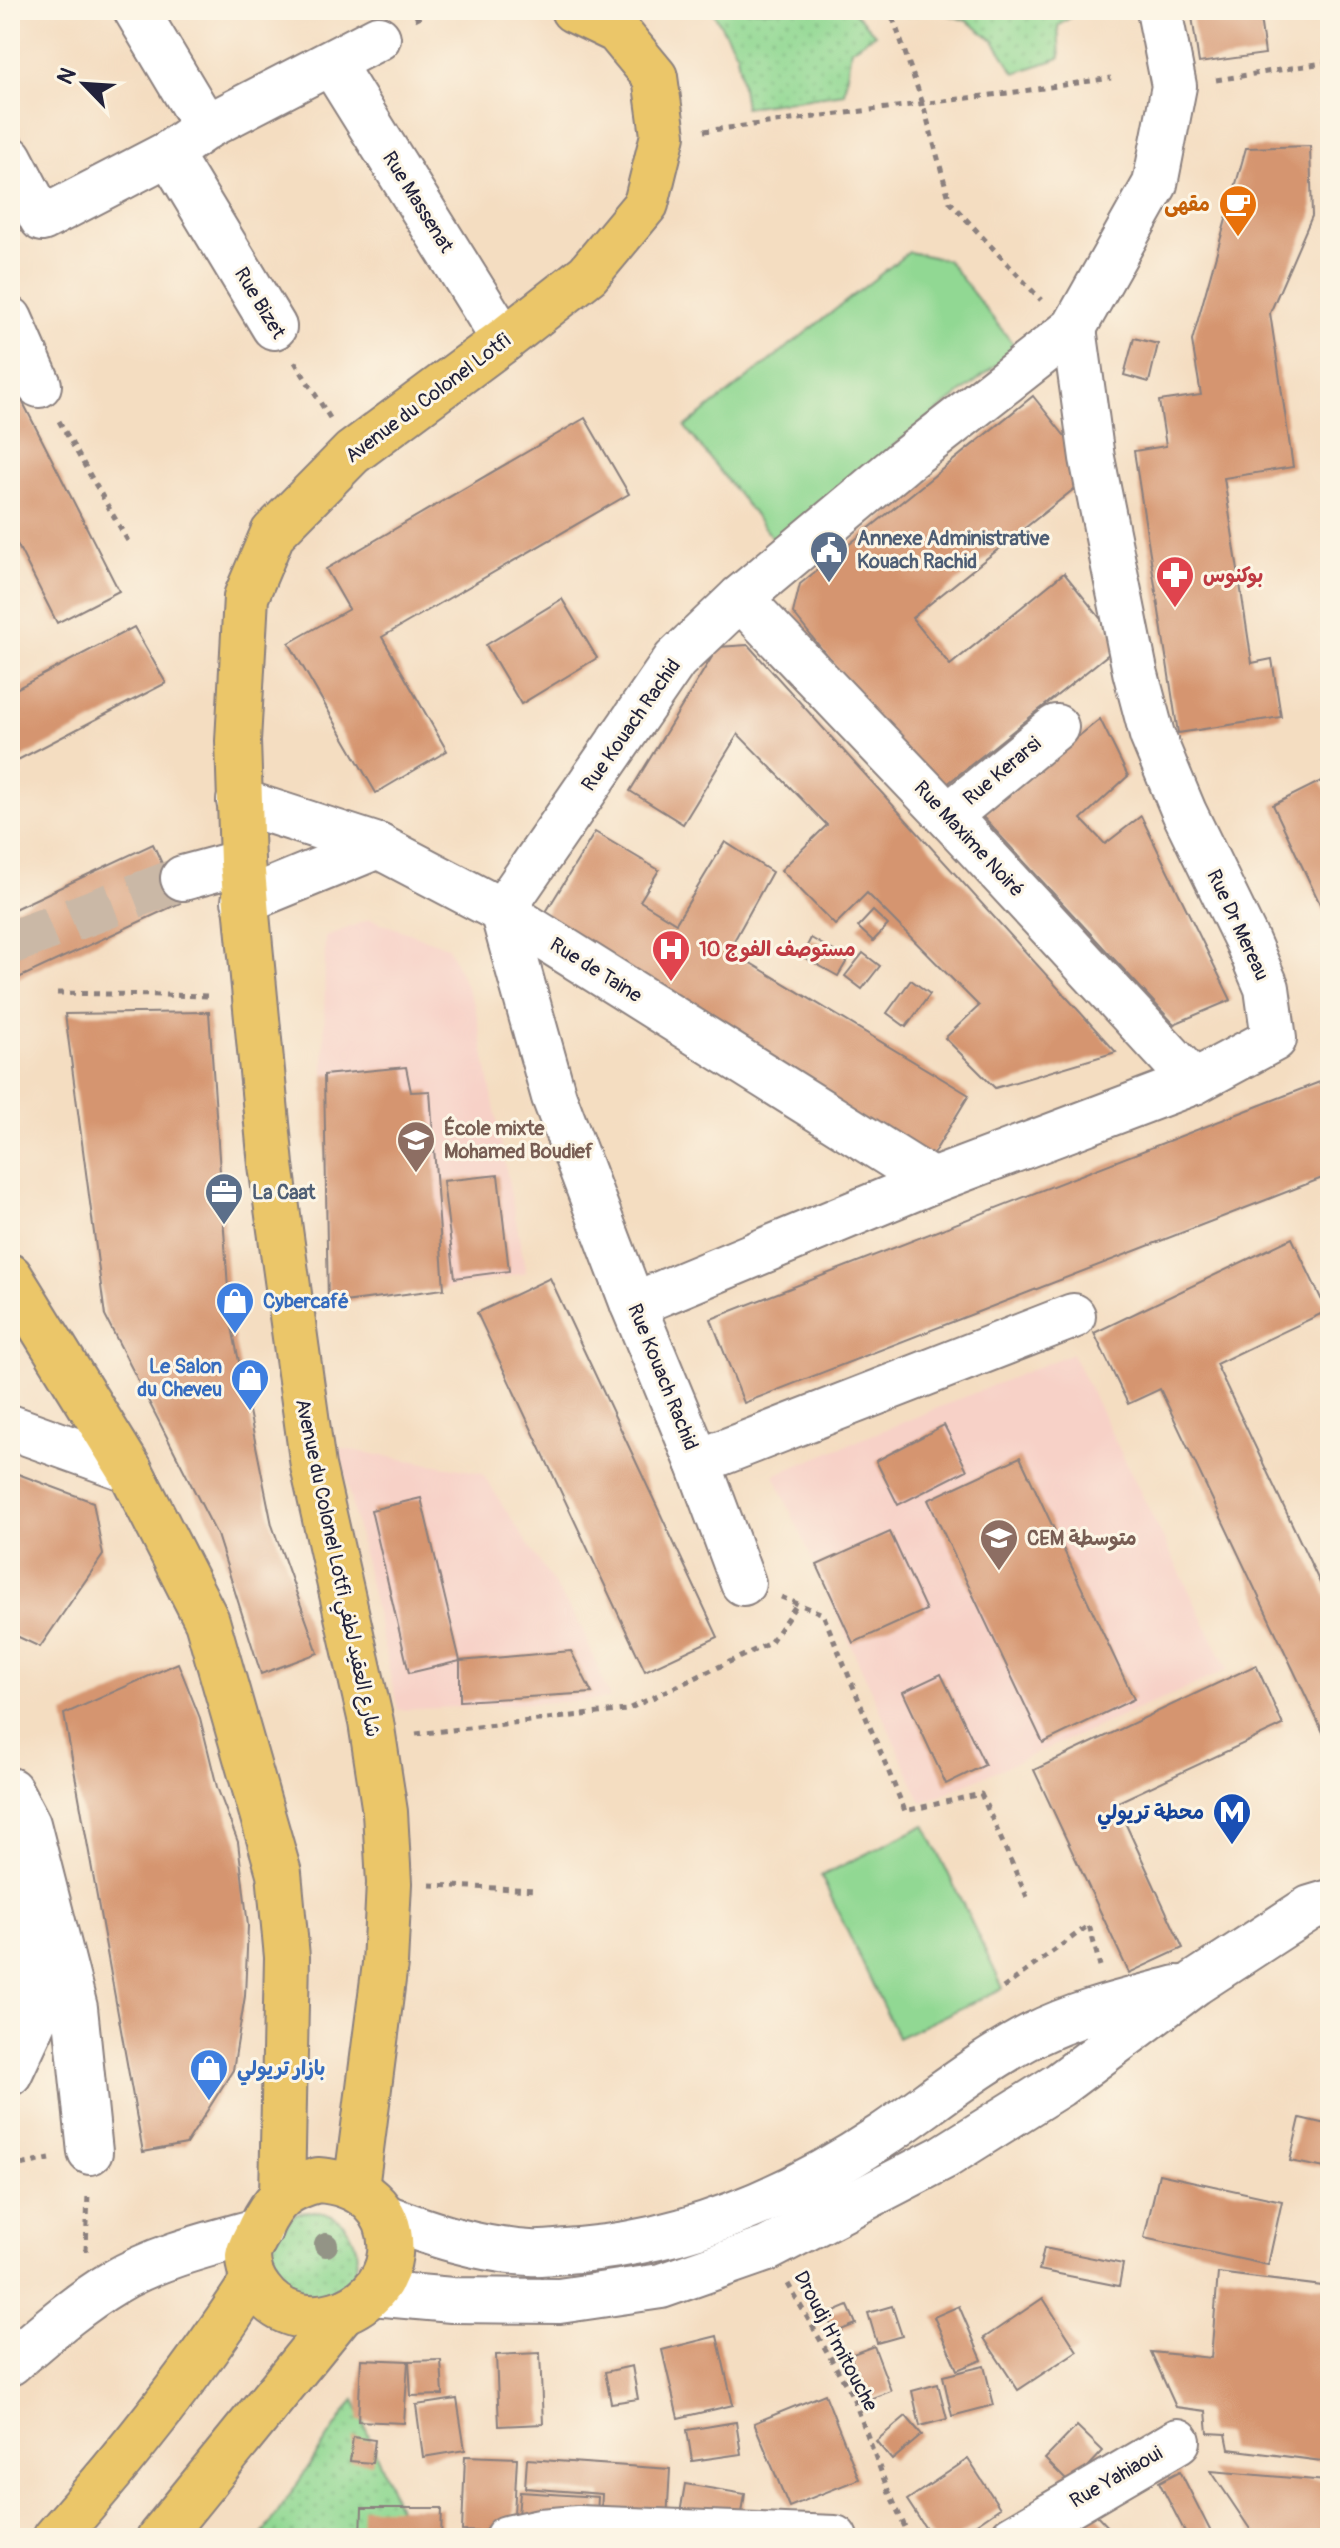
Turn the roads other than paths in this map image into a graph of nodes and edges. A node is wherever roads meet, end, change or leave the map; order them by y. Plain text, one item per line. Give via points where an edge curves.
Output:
1 (136, 10) edge
2 (573, 10) edge
3 (1159, 10) edge
4 (378, 38) dead end
5 (332, 64) junction
6 (206, 127) junction
7 (169, 153) junction
8 (10, 158) edge
9 (1058, 315) junction
10 (10, 319) edge
11 (274, 327) road end
12 (504, 340) junction
13 (39, 385) road end
14 (740, 598) junction
15 (1056, 727) dead end
16 (239, 801) junction
17 (948, 816) junction
18 (378, 846) junction
19 (183, 878) tunnel mouth
20 (243, 882) junction
21 (502, 911) junction
22 (1194, 1082) junction
23 (932, 1181) junction
24 (10, 1276) edge
25 (633, 1305) junction
26 (1073, 1316) dead end
27 (10, 1427) edge
28 (698, 1462) junction
29 (130, 1470) junction
30 (743, 1583) road end
31 (10, 1790) edge
32 (1330, 1902) edge
33 (1195, 1983) junction
34 (10, 2073) edge
35 (90, 2152) road end
36 (370, 2202) junction
37 (271, 2212) junction
38 (253, 2281) junction
39 (356, 2304) junction
40 (10, 2363) edge
41 (1178, 2441) dead end
42 (55, 2538) edge
43 (159, 2538) edge
44 (507, 2538) edge
45 (835, 2538) edge
46 (1012, 2538) edge

1 - 6 street
2 - 12 main road, Avenue du Colonel Lotfi via 617,31 655,77 663,135 646,204 588,274
3 - 9 street, Rue Kouach Rachid via 1174,86 1155,184
4 - 5 street
5 - 6 street
5 - 12 street, Rue Massenat
6 - 7 street
7 - 8 street via 42,219
7 - 11 street, Rue Bizet
9 - 14 street, Rue Kouach Rachid via 903,462
9 - 22 street, Rue Dr Mereau via 1152,735 1267,988 1274,1039
10 - 13 street
12 - 16 main road, Avenue du Colonel Lotfi via 352,453 273,533 246,597
14 - 17 street, Rue Maxime Noiré
14 - 21 street, Rue Kouach Rachid via 675,660
15 - 17 street, Rue Kerarsi
16 - 18 street, Rue de Taine
16 - 20 main road, Avenue du Colonel Lotfi
17 - 22 street, Rue Maxime Noiré
18 - 20 street
18 - 21 street, Rue de Taine
19 - 20 street
20 - 36 main road, Avenue du Colonel Lotfi شارع العقيد لطفي via 271,1165 313,1466 371,1722 385,1812 389,1883
21 - 23 street, Rue de Taine
21 - 25 street, Rue Kouach Rachid via 554,1097
22 - 23 street, Rue Dr Mereau
23 - 25 street, Rue Dr Mereau
24 - 29 main road
25 - 28 street, Rue Kouach Rachid
26 - 28 street
27 - 29 street
28 - 30 street, Rue Kouach Rachid
29 - 37 main road via 207,1621 279,1873 287,1957
31 - 34 street via 16,1910 38,2013
31 - 35 street via 28,1824 75,2008
32 - 33 street via 1310,1908
33 - 36 street via 1084,2013 1032,2036 880,2137 774,2198 672,2235 532,2254 464,2244
33 - 39 street via 1059,2085 944,2157 767,2249 661,2286 559,2301
36 - 37 main road via 338,2181 318,2180 299,2185
36 - 39 main road via 390,2236 390,2256 383,2276
37 - 38 main road via 248,2255
37 - 40 street via 114,2282
38 - 39 main road via 268,2302 292,2315 318,2318
38 - 42 main road via 185,2381
39 - 43 main road
41 - 46 street, Rue Yahiaoui
44 - 45 street via 578,2528

